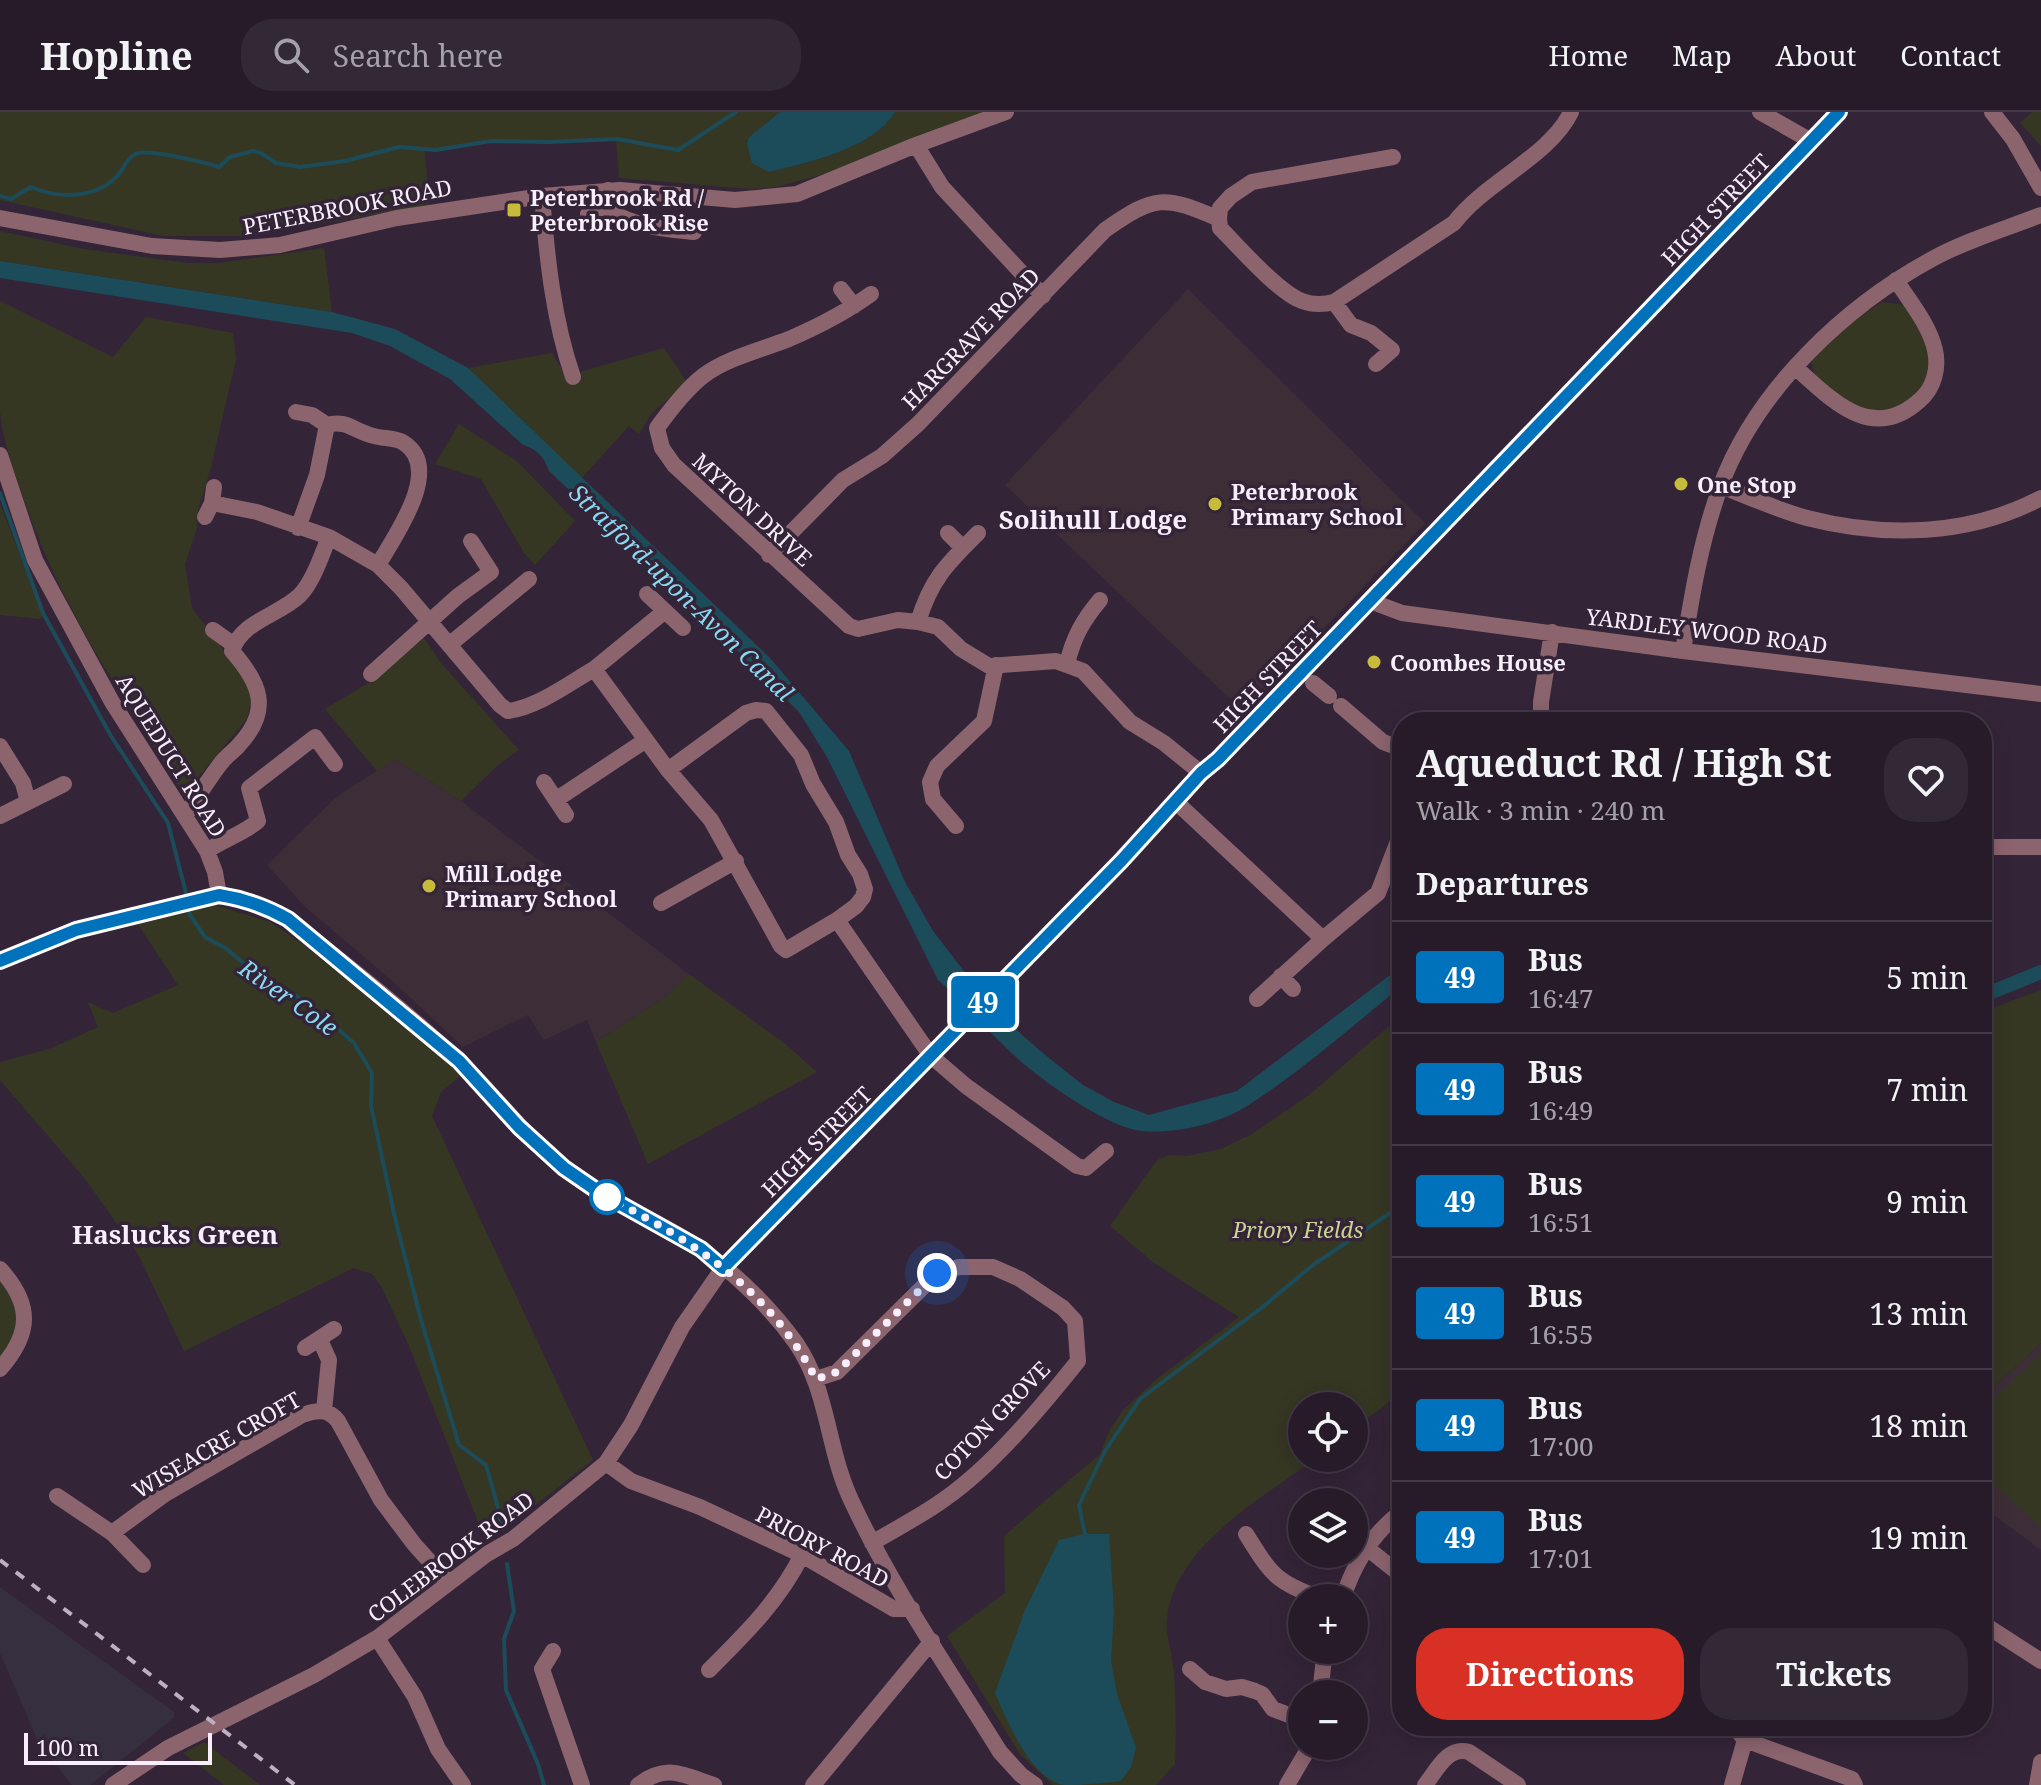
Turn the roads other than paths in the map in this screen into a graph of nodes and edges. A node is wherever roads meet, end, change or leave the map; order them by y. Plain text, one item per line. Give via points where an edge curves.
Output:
1 (1006, 112) edge
2 (1571, 112) edge
3 (1760, 112) edge
4 (1839, 112) edge
5 (1992, 112) edge
6 (1811, 141) junction
7 (916, 145) junction
8 (1393, 157) dead end
9 (2036, 164) edge
10 (2041, 188) edge
11 (608, 190) junction
12 (542, 196) junction
13 (610, 211) junction
14 (588, 214) dead end
15 (2041, 215) edge
16 (0, 218) edge
17 (1219, 219) junction
18 (694, 232) dead end
19 (1896, 280) junction
20 (841, 289) dead end
21 (871, 294) dead end
22 (1043, 296) junction
23 (1334, 302) junction
24 (854, 306) junction
25 (1376, 364) dead end
26 (1795, 367) junction
27 (573, 377) dead end
28 (296, 412) dead end
29 (327, 425) junction
30 (0, 455) edge
31 (1721, 486) junction
32 (2041, 498) edge
33 (210, 502) dead end
34 (298, 528) junction
35 (948, 533) dead end
36 (978, 533) dead end
37 (329, 537) junction
38 (471, 541) dead end
39 (963, 548) junction
40 (769, 555) junction
41 (378, 565) junction
42 (529, 579) dead end
43 (647, 594) dead end
44 (1374, 596) junction
45 (1101, 600) dead end
46 (665, 611) junction
47 (428, 622) junction
48 (918, 622) junction
49 (683, 628) dead end
50 (213, 630) dead end
51 (1552, 632) junction
52 (234, 645) junction
53 (449, 645) junction
54 (1683, 651) junction
55 (1067, 664) junction
56 (996, 665) junction
57 (594, 669) junction
58 (371, 674) dead end
59 (1313, 683) dead end
60 (2041, 694) edge
61 (1541, 712) edge
62 (646, 740) junction
63 (1392, 745) edge
64 (0, 746) edge
65 (335, 764) dead end
66 (668, 770) junction
67 (1201, 773) junction
68 (544, 782) dead end
69 (64, 784) dead end
70 (557, 799) junction
71 (28, 802) junction
72 (1176, 802) junction
73 (566, 815) dead end
74 (0, 816) edge
75 (185, 816) junction
76 (956, 826) dead end
77 (1992, 847) edge
78 (2041, 847) edge
79 (207, 851) junction
80 (1392, 857) edge
81 (736, 861) junction
82 (219, 895) junction
83 (661, 903) dead end
84 (837, 920) junction
85 (1323, 939) junction
86 (0, 961) edge
87 (1281, 976) junction
88 (1293, 989) dead end
89 (1257, 999) dead end
90 (931, 1056) junction
91 (1106, 1151) dead end
92 (723, 1268) junction
93 (0, 1269) edge
94 (334, 1329) dead end
95 (0, 1369) edge
96 (816, 1379) junction
97 (324, 1411) junction
98 (606, 1463) junction
99 (57, 1496) dead end
100 (1392, 1519) edge
101 (112, 1533) junction
102 (1246, 1534) dead end
103 (872, 1543) junction
104 (1368, 1547) edge
105 (1368, 1549) edge
106 (802, 1555) junction
107 (143, 1565) dead end
108 (1392, 1568) edge
109 (449, 1583) junction
110 (1288, 1586) edge
111 (912, 1609) junction
112 (1992, 1629) edge
113 (377, 1638) junction
114 (932, 1641) junction
115 (553, 1651) dead end
116 (2041, 1661) edge
117 (1190, 1669) dead end
118 (709, 1670) dead end
119 (1288, 1715) edge
120 (1746, 1736) edge
121 (1754, 1736) edge
122 (1302, 1760) edge
123 (2041, 1762) edge
124 (113, 1785) edge
125 (463, 1785) edge
126 (582, 1785) edge
127 (638, 1785) edge
128 (714, 1785) edge
129 (813, 1785) edge
130 (1035, 1785) edge
131 (1287, 1785) edge
132 (1425, 1785) edge
133 (1518, 1785) edge
134 (1732, 1785) edge
135 (1855, 1785) edge
136 (2037, 1785) edge

1 - 7 street, PETERBROOK ROAD
2 - 23 street via 1546,144 1468,205 1454,223
3 - 6 street
4 - 6 street, HIGH STREET
5 - 9 street
6 - 44 street, HIGH STREET
7 - 11 street, PETERBROOK ROAD via 797,194 735,200
7 - 22 street via 942,187
8 - 17 street via 1252,182 1220,208
9 - 10 street
11 - 12 street, PETERBROOK ROAD
11 - 13 street
12 - 16 street, PETERBROOK ROAD via 397,218 280,245 220,250 152,246
12 - 27 street via 560,337
13 - 14 street
13 - 18 street via 654,227
15 - 19 street via 1936,257
17 - 22 street, HARGRAVE ROAD via 1161,200 1137,208 1105,230
17 - 23 street, HARGRAVE ROAD via 1220,228 1283,290 1300,301
19 - 26 street via 1844,319
19 - 26 street via 1935,351 1932,385 1917,403 1893,417 1863,417 1829,397
20 - 24 street
21 - 24 street, MYTON DRIVE
22 - 40 street, HARGRAVE ROAD via 918,424 882,456 843,480
23 - 25 street via 1351,325 1392,350
24 - 40 street, MYTON DRIVE via 703,376 657,428 674,465
26 - 31 street via 1754,423
28 - 29 street
29 - 34 street
29 - 41 street via 347,423 366,434 400,440 420,467 403,526
30 - 75 street, AQUEDUCT ROAD via 35,560 112,702
31 - 32 street via 1804,517 1860,530 1958,526 2019,510
31 - 54 street via 1696,565
33 - 34 street
34 - 37 street
35 - 39 street
36 - 39 street
37 - 41 street
37 - 52 street via 298,597 263,617
38 - 47 street via 491,572
39 - 48 street via 939,572
40 - 48 street, MYTON DRIVE via 849,626
41 - 47 street
42 - 53 street
43 - 46 street
44 - 51 street, YARDLEY WOOD ROAD via 1378,604 1402,613
44 - 67 street, HIGH STREET
45 - 55 street via 1083,620
46 - 49 street
46 - 57 street
47 - 53 street
47 - 58 street
48 - 56 street via 938,627 961,649
50 - 52 street
51 - 54 street, YARDLEY WOOD ROAD
51 - 61 street
52 - 75 street via 232,651 252,674 260,709 249,733 222,761
53 - 57 street via 508,711
54 - 60 street, YARDLEY WOOD ROAD
55 - 56 street
55 - 67 street via 1083,671 1130,722
56 - 76 street via 984,721 937,766 930,782 933,799
57 - 62 street
59 - 63 street
62 - 66 street
62 - 70 street
64 - 71 street via 23,783
65 - 79 street via 315,737 249,788 258,821
66 - 81 street via 711,820
66 - 84 street via 746,713 766,711 801,755 860,874 863,897
67 - 72 street, HIGH STREET
68 - 70 street
69 - 71 street
70 - 73 street
71 - 74 street
72 - 85 street
72 - 90 street, HIGH STREET
75 - 79 street, AQUEDUCT ROAD
77 - 78 street
79 - 82 street, AQUEDUCT ROAD
80 - 85 street via 1378,893
81 - 83 street
81 - 84 street via 786,950
82 - 86 street via 76,930
82 - 92 street via 256,903 288,919 459,1061 564,1168 701,1249
84 - 90 street
85 - 87 street
87 - 88 street
87 - 89 street
90 - 91 street via 1077,1166 1086,1168
90 - 92 street, HIGH STREET
92 - 96 street via 793,1340
92 - 98 street, COLEBROOK ROAD via 682,1327
93 - 95 street via 14,1284 24,1314 22,1339
94 - 97 street via 312,1344 329,1360
96 - 103 street via 836,1458
96 - 103 street, COTON GROVE via 837,1372 937,1273 959,1267 1006,1271 1075,1321 1078,1361 1037,1410 947,1497
97 - 101 street, WISEACRE CROFT via 302,1415 165,1494
97 - 109 street, WISEACRE CROFT via 338,1421 381,1500
98 - 106 street, PRIORY ROAD via 631,1481
98 - 109 street, COLEBROOK ROAD
99 - 101 street
100 - 104 street
101 - 107 street
102 - 110 street via 1269,1571
103 - 111 street
105 - 108 street
106 - 111 street, PRIORY ROAD via 894,1609
106 - 118 street via 766,1612
109 - 113 street, COLEBROOK ROAD
111 - 114 street
112 - 116 street
113 - 124 street, COLEBROOK ROAD via 168,1748
113 - 125 street
114 - 129 street
114 - 130 street via 1000,1752
115 - 126 street via 542,1669
117 - 119 street via 1205,1682 1262,1694 1273,1709
120 - 134 street
121 - 135 street via 1852,1779
122 - 131 street
123 - 136 street
127 - 128 street via 671,1771
132 - 133 street via 1446,1756 1463,1750

